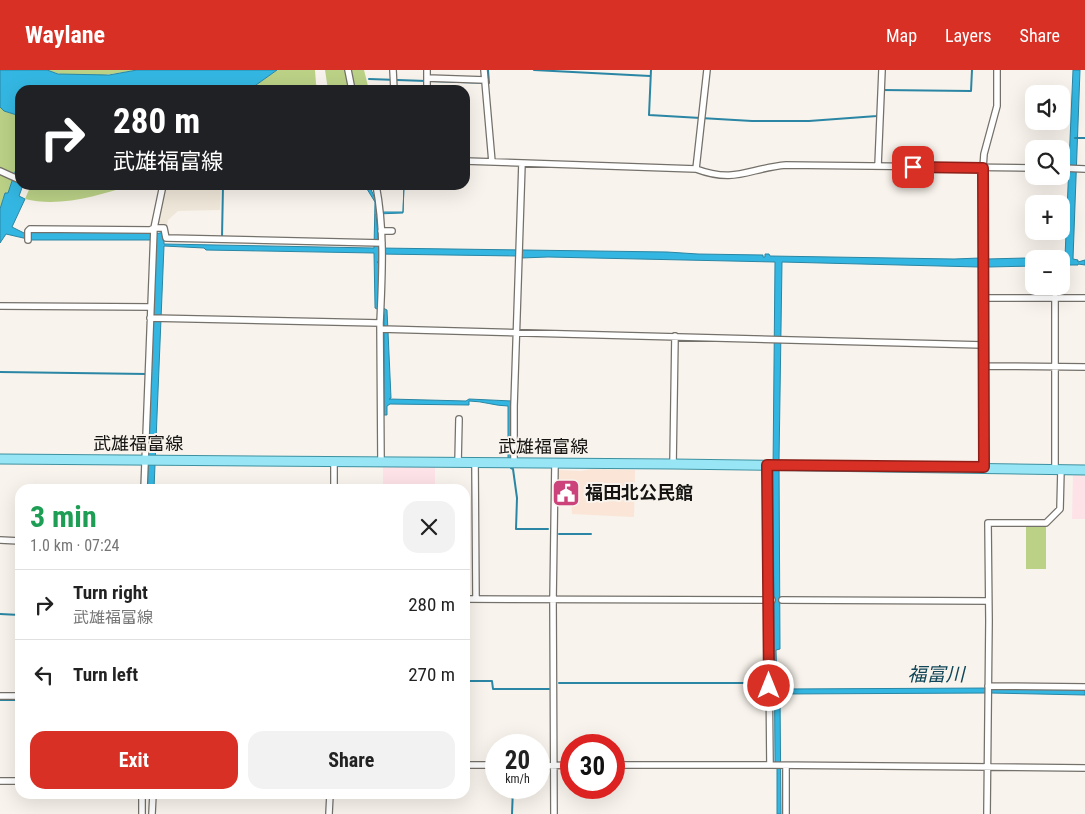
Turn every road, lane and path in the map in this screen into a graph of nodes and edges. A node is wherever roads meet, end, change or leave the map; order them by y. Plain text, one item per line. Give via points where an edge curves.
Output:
1 (348, 70) edge
2 (393, 70) edge
3 (427, 70) edge
4 (484, 70) edge
5 (707, 70) edge
6 (882, 70) edge
7 (997, 70) edge
8 (427, 80) junction
9 (485, 82) junction
10 (351, 85) edge
11 (394, 85) edge
12 (427, 85) edge
13 (470, 161) edge
14 (492, 162) junction
15 (522, 163) junction
16 (878, 166) junction
17 (983, 168) junction
18 (1025, 168) edge
19 (1070, 168) edge
20 (1085, 169) edge
21 (696, 170) junction
22 (0, 171) edge
23 (15, 178) edge
24 (162, 190) edge
25 (377, 190) edge
26 (381, 231) junction
27 (392, 231) dead end
28 (153, 233) junction
29 (28, 240) dead end
30 (382, 244) junction
31 (1055, 297) junction
32 (983, 298) junction
33 (1085, 298) edge
34 (0, 306) edge
35 (150, 307) junction
36 (151, 318) junction
37 (383, 328) junction
38 (517, 332) junction
39 (675, 336) junction
40 (983, 345) junction
41 (983, 366) junction
42 (1054, 366) junction
43 (1085, 366) edge
44 (459, 419) dead end
45 (0, 459) edge
46 (145, 460) junction
47 (334, 462) junction
48 (381, 462) junction
49 (458, 463) junction
50 (475, 463) junction
51 (514, 463) junction
52 (555, 463) junction
53 (674, 464) junction
54 (769, 465) junction
55 (984, 467) junction
56 (1058, 469) junction
57 (1085, 470) edge
58 (144, 484) edge
59 (334, 484) edge
60 (0, 540) edge
61 (15, 541) edge
62 (470, 599) edge
63 (476, 599) junction
64 (553, 600) junction
65 (770, 600) junction
66 (782, 600) dead end
67 (988, 601) junction
68 (988, 686) junction
69 (1085, 687) edge
70 (0, 696) edge
71 (15, 696) edge
72 (470, 765) edge
73 (485, 765) edge
74 (625, 765) edge
75 (778, 765) junction
76 (550, 766) edge
77 (554, 766) junction
78 (560, 766) edge
79 (987, 766) junction
80 (1085, 768) edge
81 (0, 781) edge
82 (15, 781) edge
83 (142, 799) edge
84 (153, 799) edge
85 (330, 799) edge
86 (142, 814) edge
87 (152, 814) edge
88 (329, 814) edge
89 (554, 814) edge
90 (786, 814) edge
91 (987, 814) edge

1 - 10 street
2 - 11 street
3 - 8 street
4 - 9 street
5 - 21 street
6 - 16 street
7 - 17 street via 998,106
8 - 9 street
8 - 12 street
9 - 14 street
13 - 14 street
14 - 15 street
15 - 21 street
15 - 38 street
16 - 17 street
16 - 21 street via 786,165 726,176 713,176
17 - 18 street
17 - 32 street
19 - 20 street
22 - 23 street
24 - 28 street
25 - 26 street
26 - 27 street
26 - 30 street
28 - 29 street via 150,230 30,229
28 - 30 street via 164,228 166,238
28 - 35 street
30 - 37 street
31 - 32 street
31 - 33 street
31 - 42 street
32 - 40 street
34 - 35 street
35 - 36 street
36 - 37 street
36 - 46 street
37 - 38 street
37 - 48 street
38 - 39 street
38 - 51 street
39 - 40 street
39 - 53 street
40 - 41 street
41 - 42 street
41 - 55 street
42 - 43 street
42 - 56 street
44 - 49 street
45 - 46 main road, 武雄福富線
46 - 47 main road, 武雄福富線
46 - 58 street
47 - 48 main road, 武雄福富線
47 - 59 street
48 - 49 main road, 武雄福富線
49 - 50 main road, 武雄福富線
50 - 51 main road, 武雄福富線
50 - 63 street
51 - 52 main road, 武雄福富線
52 - 53 main road, 武雄福富線
52 - 64 street
53 - 54 main road, 武雄福富線
54 - 55 main road, 武雄福富線
54 - 65 street
55 - 56 main road, 武雄福富線
56 - 57 main road, 武雄福富線
56 - 67 street via 1060,510 1046,523 988,523
60 - 61 street
62 - 63 street
63 - 64 street
64 - 65 street
64 - 77 street
65 - 75 street
66 - 67 street
67 - 68 street
68 - 69 street
68 - 79 street
70 - 71 street
72 - 73 street
74 - 75 street
75 - 79 street
75 - 90 street
76 - 77 street
77 - 78 street
77 - 89 street
79 - 80 street
79 - 91 street
81 - 82 street
83 - 86 street
84 - 87 street
85 - 88 street

